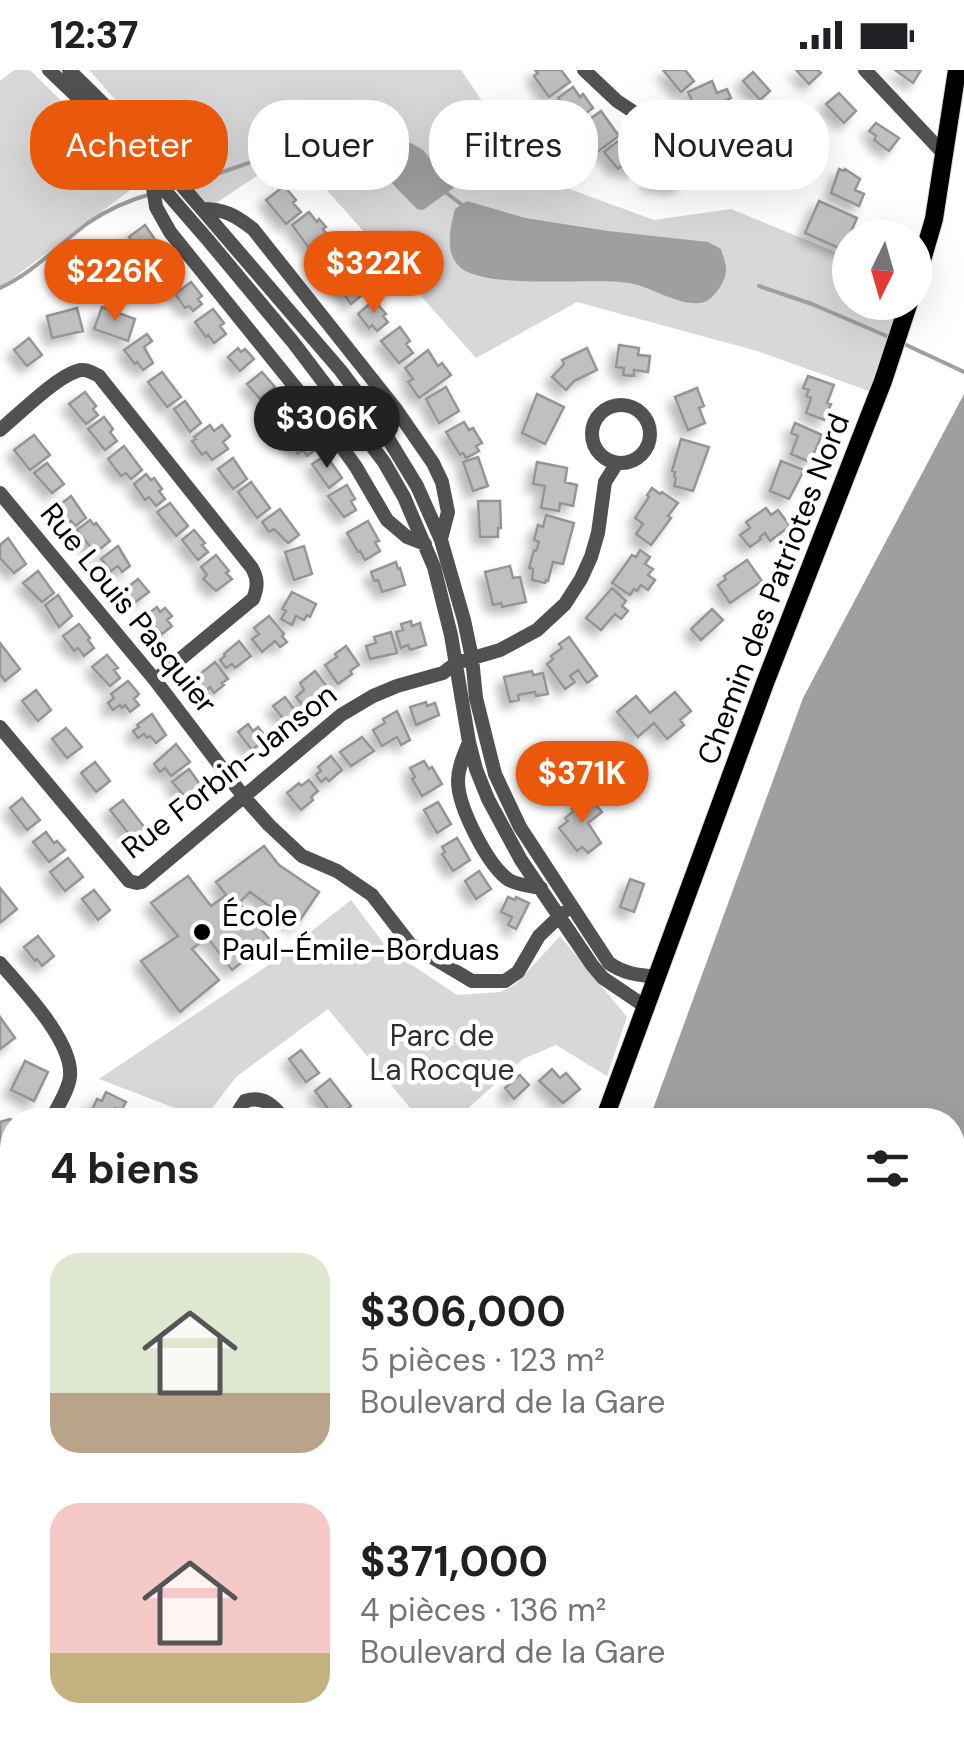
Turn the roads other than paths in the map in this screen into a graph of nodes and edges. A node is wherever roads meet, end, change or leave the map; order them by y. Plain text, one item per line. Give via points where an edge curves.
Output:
1 (584, 70) edge
2 (865, 70) edge
3 (956, 70) edge
4 (59, 71) edge
5 (85, 100) edge
6 (618, 101) edge
7 (944, 154) junction
8 (154, 190) edge
9 (165, 190) edge
10 (202, 208) junction
11 (932, 227) edge
12 (903, 320) edge
13 (0, 430) edge
14 (617, 463) junction
15 (0, 492) edge
16 (441, 540) junction
17 (424, 544) junction
18 (472, 658) junction
19 (456, 664) junction
20 (155, 680) junction
21 (0, 726) edge
22 (470, 742) junction
23 (244, 796) junction
24 (540, 888) junction
25 (571, 906) junction
26 (558, 917) junction
27 (0, 964) edge
28 (657, 977) junction
29 (646, 1007) junction
30 (57, 1108) edge
31 (240, 1108) edge
32 (274, 1108) edge
33 (608, 1108) edge

1 - 6 street
2 - 7 street
3 - 7 main road
4 - 5 street
4 - 10 street via 158,158
7 - 11 main road
8 - 17 street via 170,232 328,429 388,520
9 - 17 street via 358,425 404,496
10 - 16 street via 373,414 418,486
10 - 16 street via 222,208 253,229 396,408 442,482 448,512
12 - 28 main road, Chemin des Patriotes Nord
13 - 20 street via 62,379 87,370 99,376 252,568 253,599
14 - 14 street, Rue Forbin-Janson via 598,452 592,430 600,414 626,405 644,415 650,441 637,459
14 - 18 street, Rue Forbin-Janson via 605,482 591,557 564,604 518,642
15 - 20 street, Rue Louis Pasquier
16 - 18 street
17 - 19 street
18 - 19 street, Rue Forbin-Janson
18 - 25 street via 495,774
19 - 22 street
19 - 23 street, Rue Forbin-Janson via 356,705
20 - 23 street, Rue Louis Pasquier
21 - 23 street, Rue Forbin-Janson via 130,881 142,882
22 - 24 street via 488,799
22 - 24 street via 458,778 464,810 501,873
23 - 26 street, Rue Louis Pasquier via 290,847 372,895 410,944 472,981 506,981
24 - 26 street
25 - 26 street, Rue Louis Pasquier
25 - 28 street via 609,963
26 - 29 street via 603,978
27 - 30 street via 69,1062 70,1080
28 - 29 main road, Chemin des Patriotes Nord
29 - 33 main road, Chemin des Patriotes Nord
31 - 32 street via 254,1098

